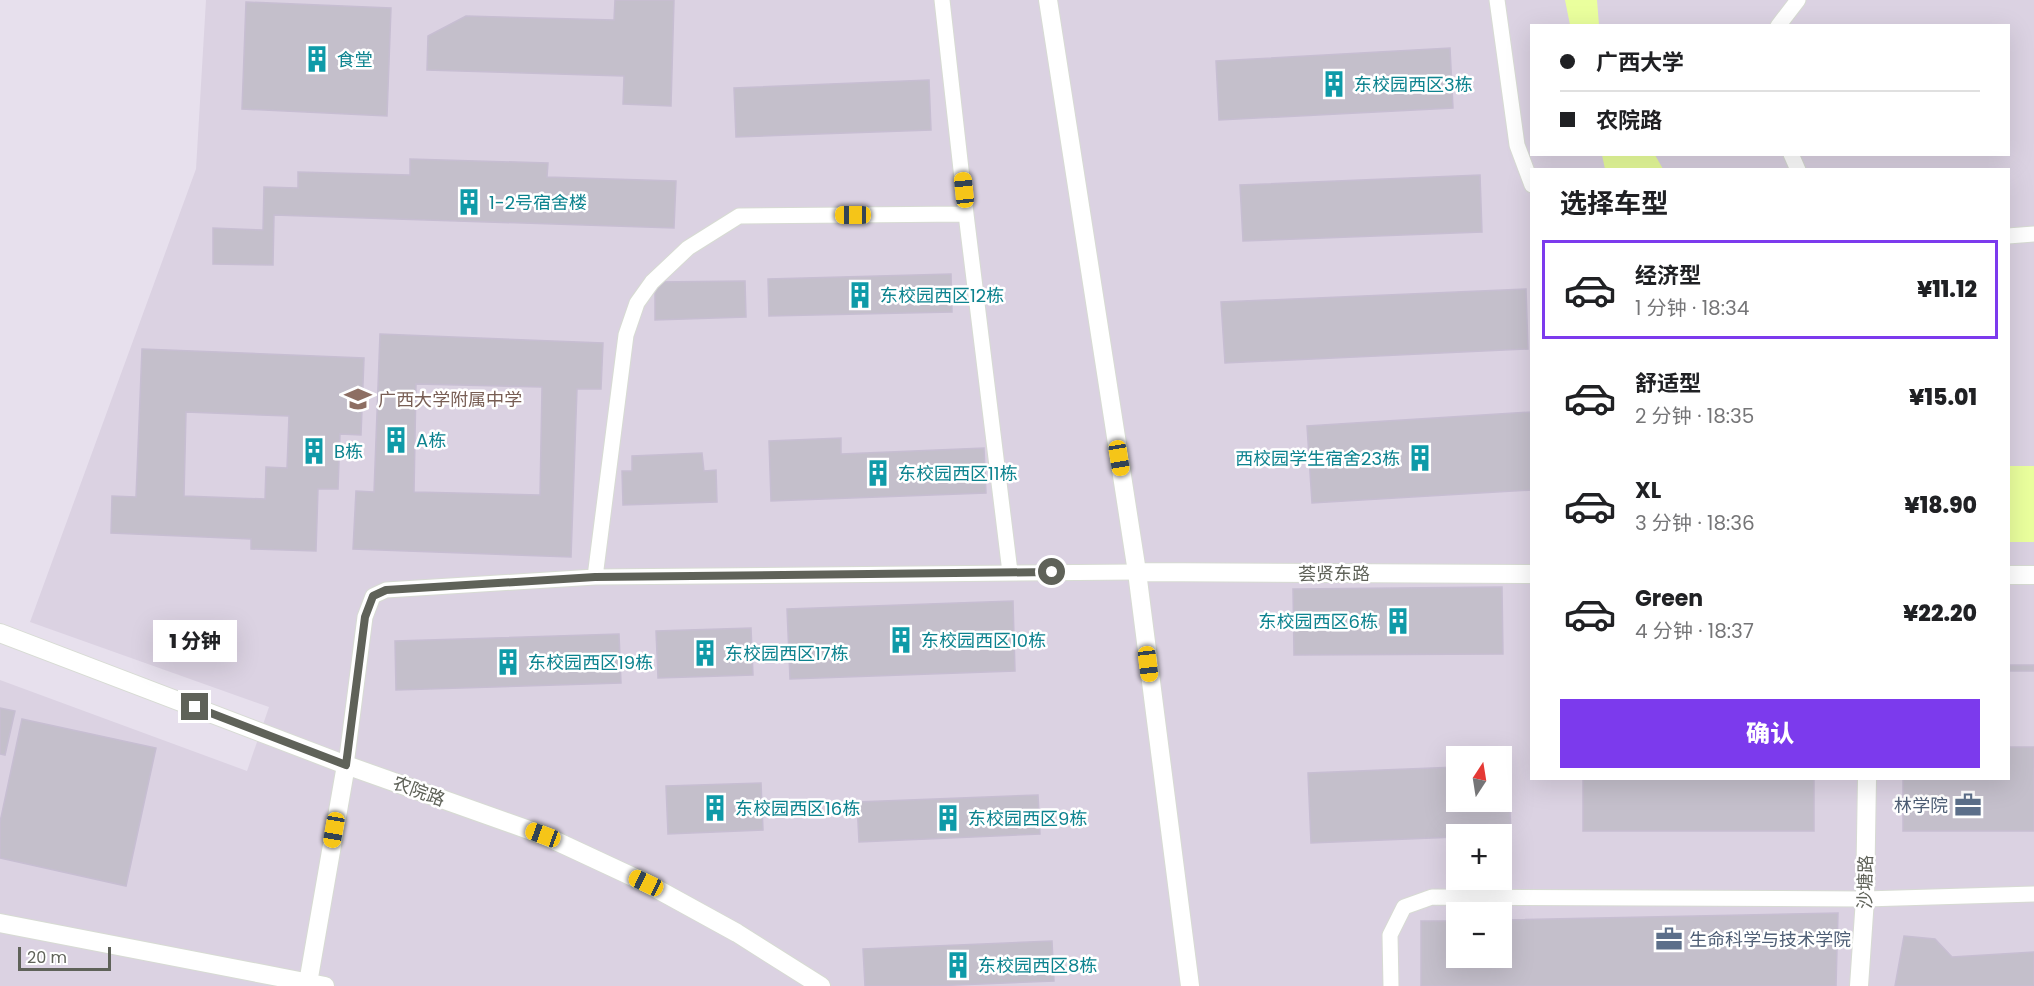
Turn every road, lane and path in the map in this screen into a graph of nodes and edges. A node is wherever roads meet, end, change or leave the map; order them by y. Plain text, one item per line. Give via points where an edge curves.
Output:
1 (942, 0) edge
2 (1048, 0) edge
3 (1497, 0) edge
4 (1798, 0) edge
5 (1780, 24) edge
6 (1530, 180) edge
7 (966, 214) junction
8 (2034, 234) edge
9 (2010, 236) edge
10 (1010, 572) junction
11 (1137, 572) junction
12 (1530, 573) edge
13 (2010, 575) edge
14 (2034, 576) edge
15 (595, 577) junction
16 (0, 633) edge
17 (346, 765) junction
18 (1867, 780) edge
19 (2034, 894) edge
20 (1865, 899) junction
21 (0, 923) edge
22 (316, 984) edge
23 (821, 986) edge
24 (1190, 986) edge
25 (1391, 986) edge
26 (1859, 986) edge

1 - 7 lane
2 - 11 street
3 - 6 lane via 1517,145
4 - 5 lane
7 - 10 lane
7 - 15 lane via 739,216 670,264 637,303 626,335
8 - 9 lane
10 - 11 lane
10 - 15 lane
11 - 12 street, 荟贤东路
11 - 24 street
13 - 14 street
15 - 17 lane via 397,588 373,596 365,617
16 - 17 street, 农院路
17 - 22 street
17 - 23 street, 农院路 via 554,840 646,883
18 - 20 street, 沙塘路
19 - 20 lane
20 - 25 lane via 1432,897 1404,907 1390,935
20 - 26 street, 沙塘路
21 - 22 street

